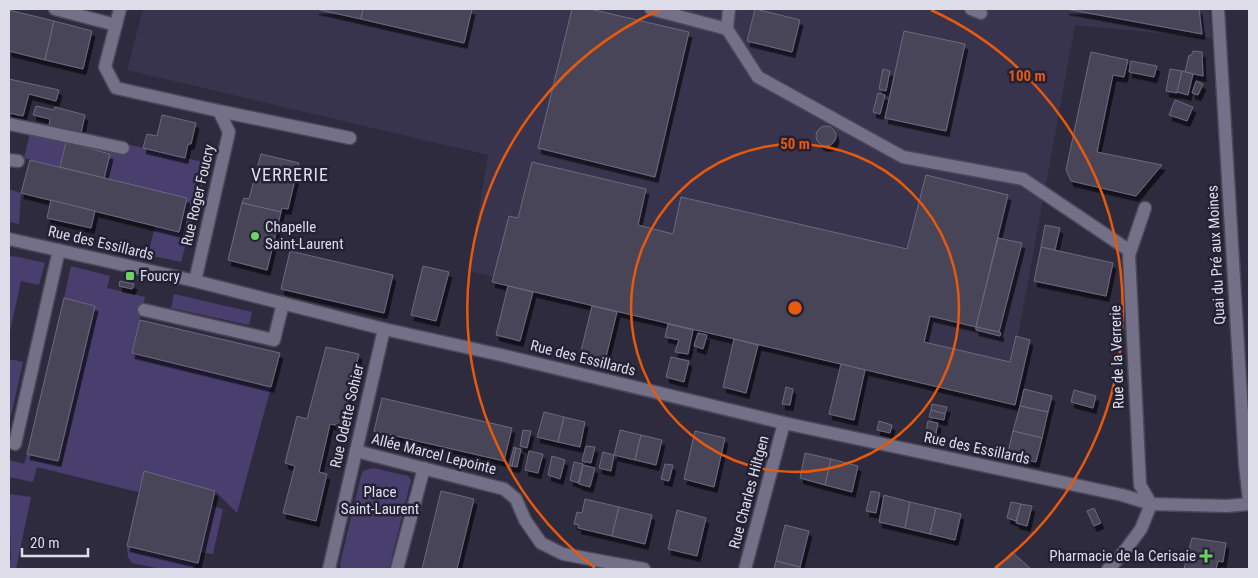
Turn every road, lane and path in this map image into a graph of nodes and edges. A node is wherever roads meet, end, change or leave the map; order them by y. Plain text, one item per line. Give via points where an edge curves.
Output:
1 (55, 9) edge
2 (120, 9) edge
3 (651, 9) edge
4 (729, 9) edge
5 (1218, 9) edge
6 (116, 24) junction
7 (727, 29) junction
8 (219, 111) junction
9 (9, 124) edge
10 (350, 138) dead end
11 (122, 148) dead end
12 (1145, 208) dead end
13 (9, 239) edge
14 (59, 250) junction
15 (1130, 250) junction
16 (195, 281) junction
17 (283, 303) junction
18 (144, 310) dead end
19 (384, 329) junction
20 (784, 423) junction
21 (15, 444) dead end
22 (356, 451) junction
23 (424, 468) junction
24 (1249, 502) edge
25 (1150, 504) junction
26 (329, 569) edge
27 (397, 569) edge
28 (638, 569) edge
29 (745, 569) edge
30 (1108, 569) edge

1 - 6 street
2 - 6 street
3 - 7 street
4 - 7 street
5 - 24 street, Quai du Pré aux Moines
6 - 8 street via 105,67 116,88
7 - 15 street via 758,77 903,157 1023,179
8 - 10 street
8 - 16 street, Rue Roger Foucry via 229,132
9 - 11 street
12 - 15 street, Rue de la Verrerie
13 - 14 street, Rue des Essillards
14 - 16 street, Rue des Essillards
14 - 21 street
15 - 25 street, Rue de la Verrerie via 1140,485
16 - 17 street, Rue des Essillards
17 - 18 street via 274,340
17 - 19 street, Rue des Essillards
19 - 20 street, Rue des Essillards
19 - 22 street, Rue Odette Sohier
20 - 25 street, Rue des Essillards via 1122,495
20 - 29 street, Rue Charles Hiltgen
22 - 23 street, Allée Marcel Lepointe
22 - 26 street, Rue Odette Sohier
23 - 27 street
23 - 28 street, Allée Marcel Lepointe via 504,489 516,499 525,520 541,542 564,554
24 - 25 street, Rue des Essillards via 1227,506
25 - 30 street via 1142,529

